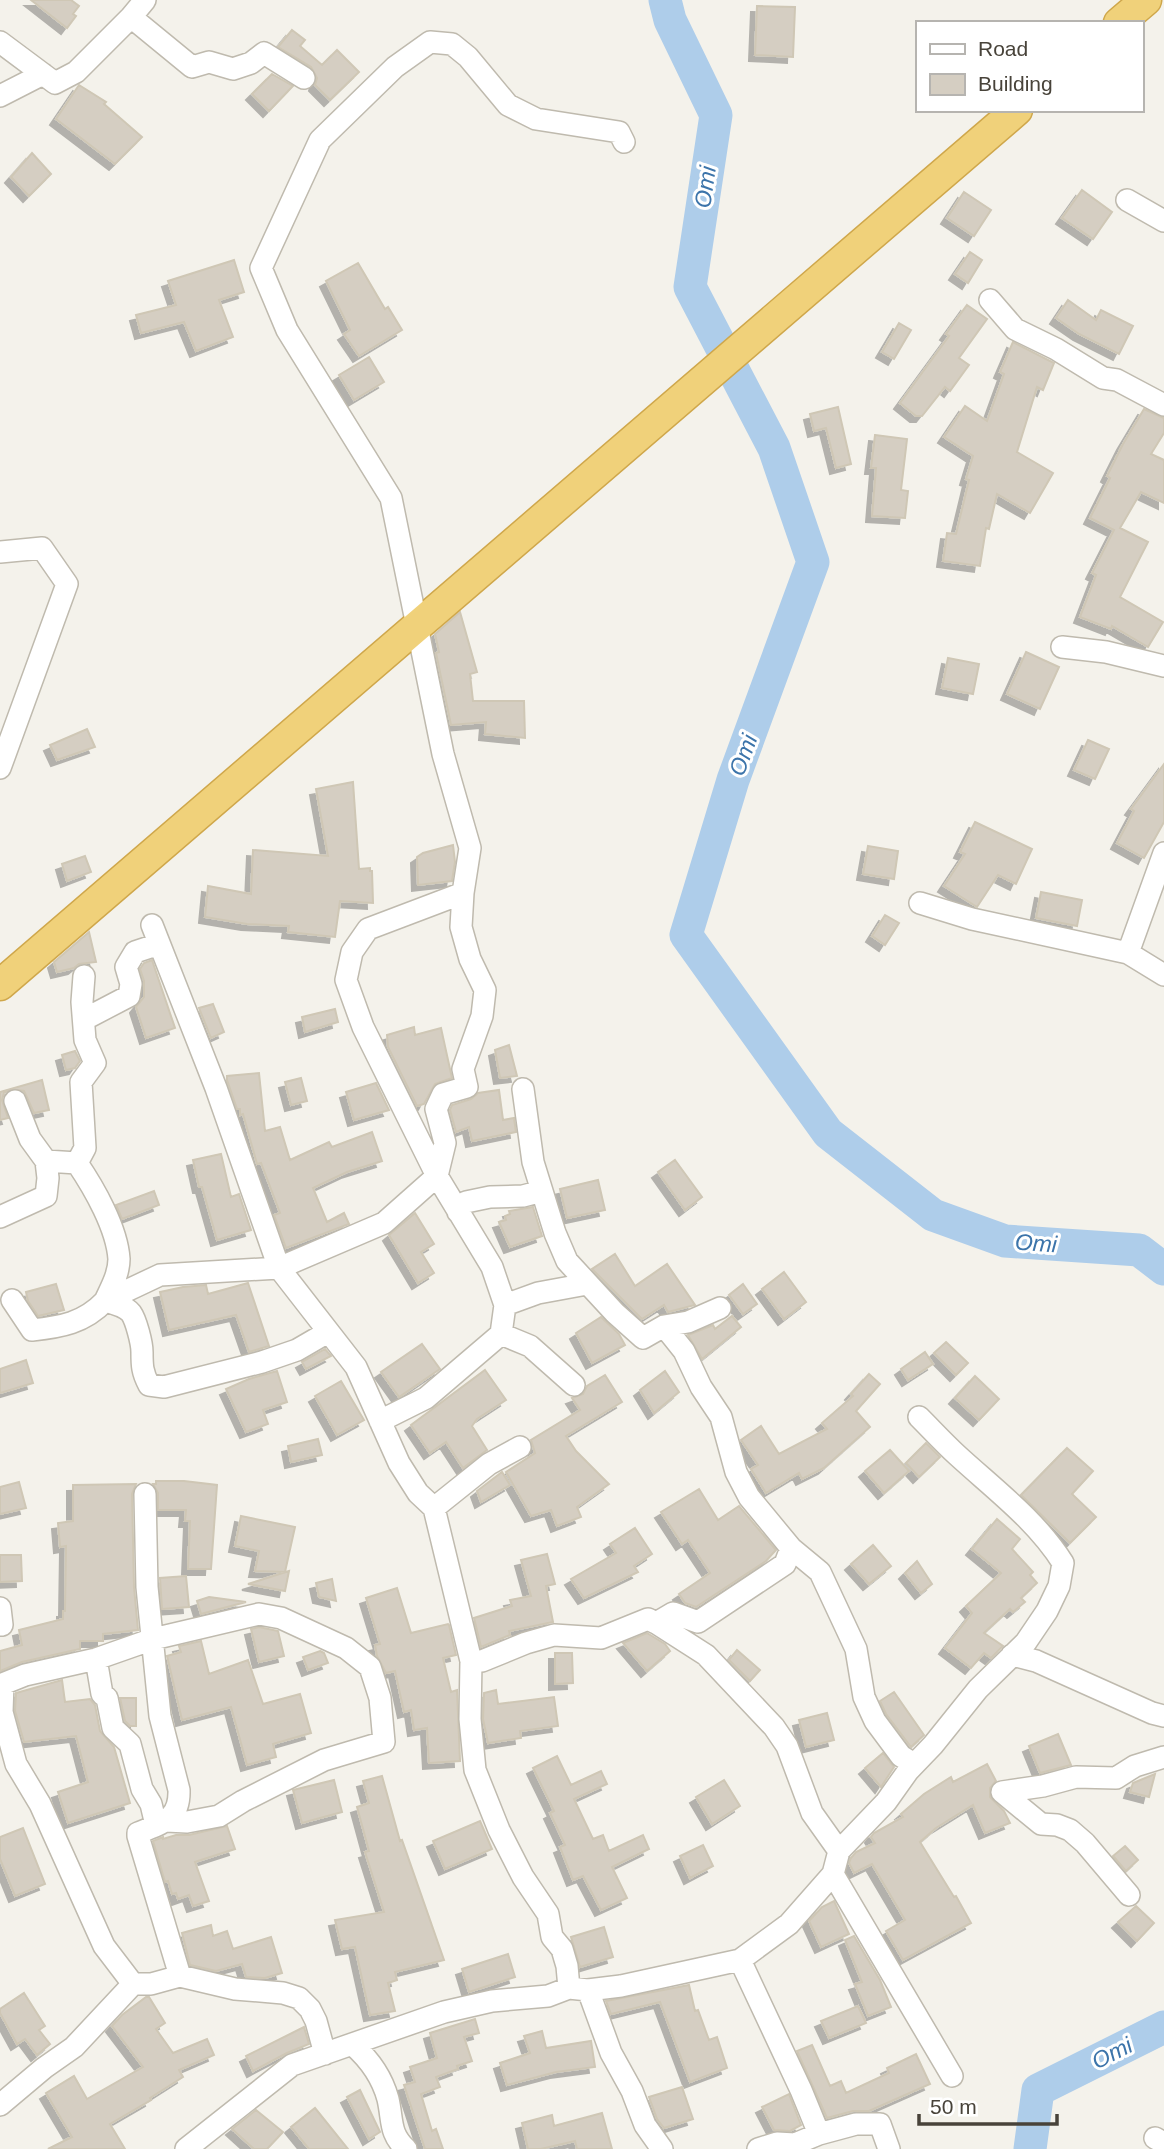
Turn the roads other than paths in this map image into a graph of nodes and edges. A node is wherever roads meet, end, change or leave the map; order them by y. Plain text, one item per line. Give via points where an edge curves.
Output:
1 (145, 0) edge
2 (1146, 0) edge
3 (131, 17) junction
4 (1121, 21) edge
5 (0, 43) edge
6 (43, 74) junction
7 (304, 78) dead end
8 (0, 96) edge
9 (1015, 112) edge
10 (624, 142) dead end
11 (1127, 200) dead end
12 (1164, 221) edge
13 (990, 300) dead end
14 (1164, 405) edge
15 (0, 552) edge
16 (1062, 647) dead end
17 (1164, 666) edge
18 (0, 768) edge
19 (1164, 853) edge
20 (463, 893) junction
21 (920, 903) dead end
22 (1128, 953) junction
23 (1164, 975) edge
24 (84, 976) dead end
25 (0, 985) edge
26 (85, 1019) junction
27 (523, 1089) dead end
28 (15, 1101) dead end
29 (46, 1161) junction
30 (77, 1163) junction
31 (437, 1176) junction
32 (542, 1191) junction
33 (458, 1212) junction
34 (0, 1217) edge
35 (279, 1268) junction
36 (587, 1284) junction
37 (12, 1300) dead end
38 (105, 1301) junction
39 (505, 1305) junction
40 (720, 1308) dead end
41 (664, 1326) junction
42 (328, 1332) junction
43 (500, 1334) junction
44 (574, 1385) dead end
45 (919, 1417) dead end
46 (380, 1421) junction
47 (520, 1447) dead end
48 (145, 1494) dead end
49 (434, 1508) junction
50 (791, 1548) junction
51 (0, 1608) edge
52 (656, 1623) junction
53 (0, 1625) edge
54 (153, 1639) junction
55 (1012, 1656) junction
56 (96, 1659) junction
57 (471, 1661) junction
58 (1, 1685) edge
59 (1164, 1716) edge
60 (1164, 1757) edge
61 (914, 1764) junction
62 (161, 1823) junction
63 (839, 1851) junction
64 (833, 1874) junction
65 (1129, 1895) dead end
66 (740, 1960) junction
67 (180, 1976) junction
68 (133, 1984) junction
69 (578, 1989) junction
70 (354, 2045) junction
71 (325, 2054) junction
72 (952, 2076) dead end
73 (0, 2105) edge
74 (819, 2134) junction
75 (186, 2149) edge
76 (406, 2149) edge
77 (662, 2149) edge
78 (758, 2149) edge
79 (889, 2149) edge

1 - 3 street
2 - 4 highway
3 - 6 street via 76,72 55,83
3 - 7 street via 192,67 209,62 233,69 264,53
5 - 6 street
6 - 8 street
9 - 25 highway
10 - 20 street via 619,132 536,119 508,105 452,44 430,42 395,66 320,140 261,268 286,330 391,498 443,754 470,848
11 - 12 street
13 - 14 street via 1015,329
15 - 18 street via 42,548 67,584
16 - 17 street
19 - 22 street
20 - 31 street via 461,927 485,990 482,1016 463,1069 467,1087 443,1094 436,1109 445,1143
20 - 31 street via 368,929 352,951 346,980 363,1027
21 - 22 street
22 - 23 street
24 - 26 street
26 - 30 street via 85,1040 95,1063 81,1082 85,1147
26 - 35 street via 129,996 126,967 155,935 216,1088
27 - 32 street
28 - 29 street via 30,1139
29 - 30 street
29 - 34 street via 46,1196
30 - 38 street via 96,1191 119,1259
31 - 33 street
31 - 35 street via 384,1223
32 - 33 street via 466,1202
32 - 36 street via 567,1261
33 - 39 street via 492,1267
35 - 38 street via 160,1275
35 - 42 street
36 - 39 street
36 - 41 street via 643,1338
37 - 38 street via 32,1330 75,1323
38 - 42 street via 131,1313 141,1342 142,1373 149,1385 164,1387 262,1362 297,1350
39 - 43 street
40 - 41 street via 688,1322
41 - 50 street via 722,1417 736,1472 750,1497
42 - 46 street via 356,1367
43 - 44 street via 530,1346
43 - 46 street via 426,1398
45 - 55 street via 1009,1500 1063,1563 1047,1611
46 - 49 street via 399,1463
47 - 49 street via 489,1464
48 - 54 street
49 - 57 street
50 - 52 street via 785,1564 698,1622 673,1613
50 - 61 street via 820,1572 856,1649 864,1697 875,1721 901,1756
51 - 53 street
52 - 57 street via 648,1619 601,1638 554,1634
52 - 63 street via 706,1655 774,1727 787,1746 812,1813
54 - 56 street
54 - 62 street via 160,1716 180,1802 177,1811
54 - 62 street via 259,1614 281,1618 346,1648 370,1667 380,1699 384,1742 324,1760 219,1816
55 - 59 street via 1036,1661
55 - 61 street
56 - 58 street
56 - 62 street via 113,1728 130,1744 142,1789
57 - 69 street via 475,1770 499,1830 548,1914 552,1937 562,1949
58 - 68 street via 2,1712 16,1764 40,1804 104,1947
60 - 65 street via 1116,1778 1076,1777 1002,1792 1041,1824 1070,1830
61 - 63 street
62 - 67 street via 138,1836
63 - 64 street
64 - 66 street via 789,1924
64 - 72 street
66 - 69 street via 632,1983
66 - 74 street
67 - 68 street
67 - 71 street via 299,1998 316,2021
68 - 73 street via 74,2047
69 - 70 street via 444,2012
69 - 77 street
70 - 71 street
70 - 76 street via 372,2062 387,2096 395,2138
71 - 75 street via 292,2065
74 - 78 street via 795,2144
74 - 79 street via 856,2124 880,2124

